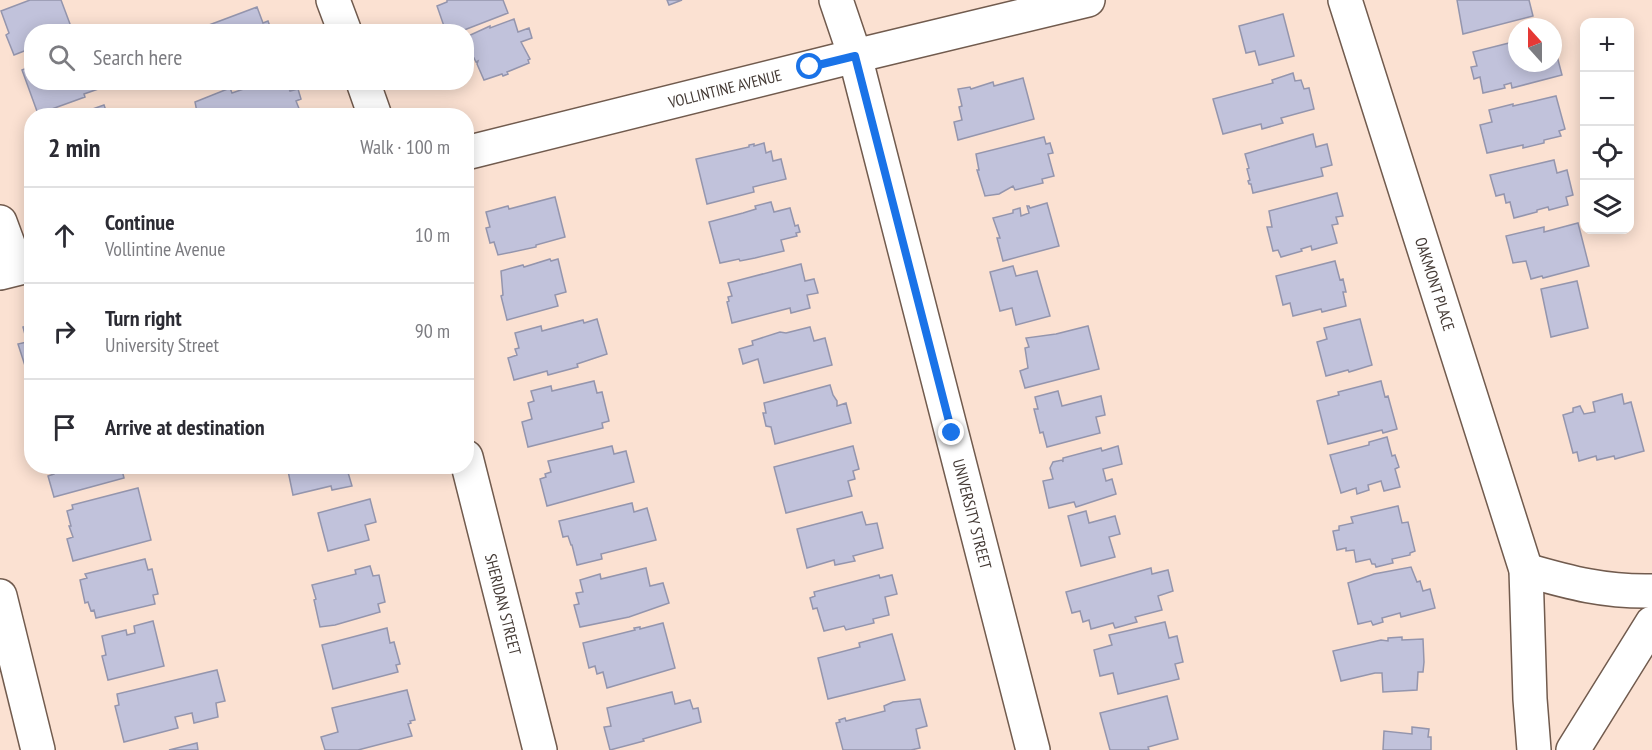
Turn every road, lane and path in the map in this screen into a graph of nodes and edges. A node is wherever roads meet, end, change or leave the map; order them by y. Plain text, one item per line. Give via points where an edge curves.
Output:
1 (333, 0) edge
2 (836, 0) edge
3 (1088, 0) edge
4 (1345, 0) edge
5 (342, 24) edge
6 (855, 56) junction
7 (366, 90) edge
8 (372, 108) edge
9 (474, 151) edge
10 (0, 222) edge
11 (16, 269) edge
12 (470, 474) edge
13 (1526, 570) junction
14 (1652, 591) edge
15 (0, 596) edge
16 (1652, 623) edge
17 (38, 750) edge
18 (540, 750) edge
19 (1033, 750) edge
20 (1534, 750) edge
21 (1573, 750) edge

1 - 5 street
2 - 6 street, UNIVERSITY STREET
3 - 6 street, VOLLINTINE AVENUE
4 - 13 street, OAKMONT PLACE
6 - 9 street, VOLLINTINE AVENUE
6 - 19 street, UNIVERSITY STREET
7 - 8 street
10 - 11 street
12 - 18 street, SHERIDAN STREET
13 - 14 street via 1620,592
13 - 20 street, OAKMONT PLACE
15 - 17 street
16 - 21 street

